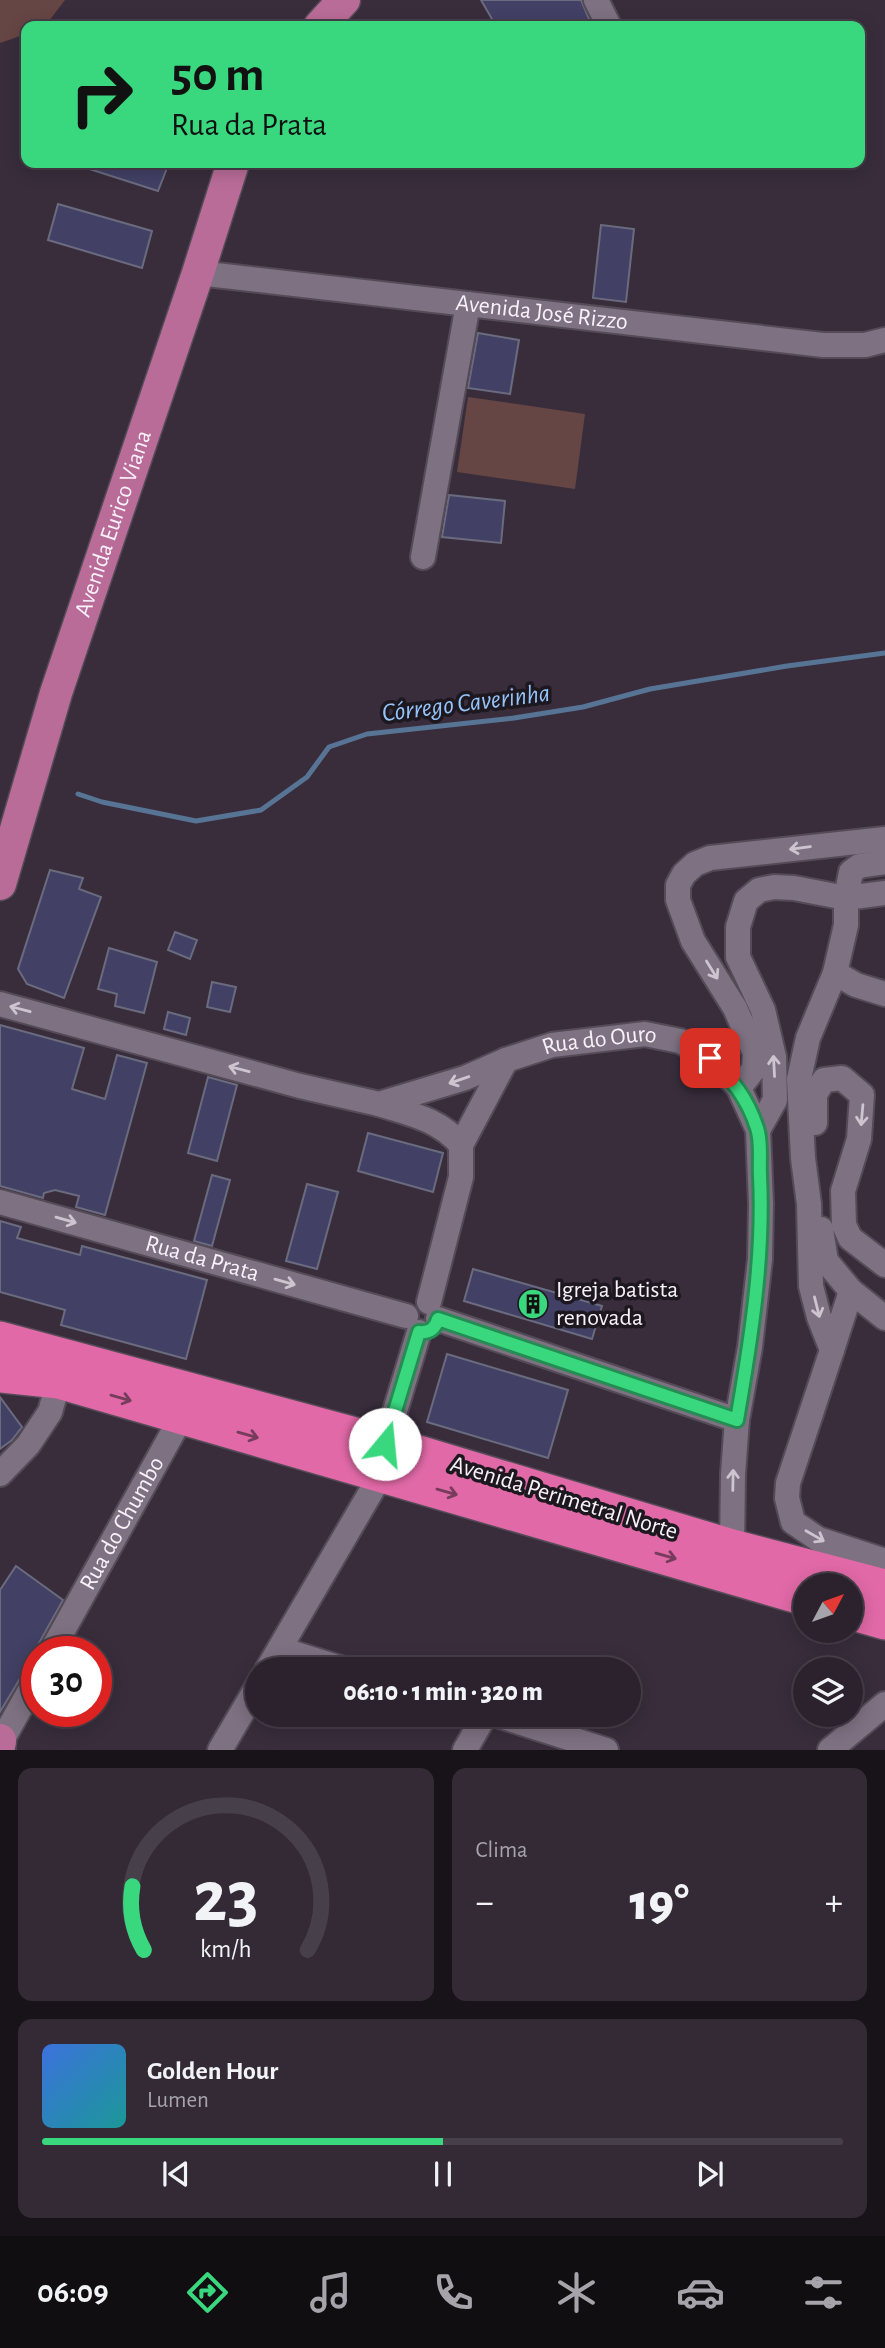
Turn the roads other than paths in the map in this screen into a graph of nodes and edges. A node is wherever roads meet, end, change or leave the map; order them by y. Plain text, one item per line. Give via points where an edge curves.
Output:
1 (344, 0) edge
2 (596, 0) edge
3 (325, 21) edge
4 (606, 21) edge
5 (231, 168) edge
6 (198, 273) junction
7 (468, 304) junction
8 (885, 340) edge
9 (423, 557) dead end
10 (885, 857) edge
11 (0, 884) edge
12 (885, 892) edge
13 (845, 904) junction
14 (885, 908) edge
15 (835, 973) junction
16 (885, 994) edge
17 (0, 1004) edge
18 (806, 1045) junction
19 (506, 1060) junction
20 (842, 1078) junction
21 (739, 1088) junction
22 (379, 1104) junction
23 (758, 1130) junction
24 (461, 1145) junction
25 (0, 1202) edge
26 (818, 1263) junction
27 (885, 1265) edge
28 (851, 1291) junction
29 (423, 1318) junction
30 (885, 1318) edge
31 (0, 1340) edge
32 (832, 1350) junction
33 (0, 1374) edge
34 (59, 1380) junction
35 (185, 1404) junction
36 (737, 1420) junction
37 (384, 1459) junction
38 (0, 1474) edge
39 (732, 1548) junction
40 (885, 1561) edge
41 (885, 1588) edge
42 (793, 1593) edge
43 (863, 1615) edge
44 (885, 1621) edge
45 (60, 1636) edge
46 (275, 1657) edge
47 (885, 1704) edge
48 (21, 1705) edge
49 (245, 1706) edge
50 (478, 1727) edge
51 (535, 1727) edge
52 (0, 1741) edge
53 (3, 1749) edge
54 (220, 1749) edge
55 (465, 1749) edge
56 (606, 1749) edge
57 (830, 1749) edge

1 - 3 main road
2 - 4 street
5 - 6 main road, Avenida Eurico Viana
6 - 7 street, Avenida José Rizzo
6 - 11 main road, Avenida Eurico Viana via 56,693
7 - 8 street, Avenida José Rizzo via 822,345
7 - 9 street
10 - 13 street via 851,872
10 -> 21 street via 710,858 684,874 678,900 693,941 735,1008 755,1053 754,1069
12 - 13 street
13 - 14 street
13 - 15 street via 846,925
23 -> 13 street via 775,1100 774,1057 763,1010 738,957 738,927 746,901 759,890 774,887 794,888
15 - 16 street
15 - 18 street
22 -> 17 street, Rua do Ouro
18 - 20 street
18 - 26 street via 799,1080 803,1158
19 - 21 street, Rua do Ouro via 552,1045 645,1034 680,1041 710,1058
19 -> 22 street, Rua do Ouro via 465,1078
19 - 24 street
20 - 26 street via 824,1080 815,1094 821,1180
20 -> 27 street via 862,1095 863,1107 859,1139 843,1191 844,1225 850,1238
21 - 23 street, Rua do Ouro
22 - 24 street via 449,1131
23 - 36 street, Rua do Ouro via 760,1259
24 - 29 street via 461,1177
25 -> 29 street, Rua da Prata
26 - 28 street
26 -> 32 street via 811,1286
28 - 30 street
28 - 32 street
29 - 36 street, Rua da Prata
29 - 37 street
31 - 35 highway, Avenida Perimetral Norte
32 -> 40 street via 788,1483 793,1522 818,1539
33 - 34 highway, Avenida Perimetral Norte
34 -> 35 highway, Avenida Perimetral Norte
34 - 38 street via 50,1412 28,1445
35 - 37 highway, Avenida Perimetral Norte
35 - 45 street, Rua do Chumbo
39 -> 36 street, Rua do Ouro
37 - 39 highway, Avenida Perimetral Norte
37 -> 42 highway, Avenida Perimetral Norte
37 - 46 street
39 - 41 highway, Avenida Perimetral Norte
43 - 44 highway
47 - 57 street
48 - 52 street
49 - 54 street
50 - 55 street
51 - 56 street
52 - 53 street

